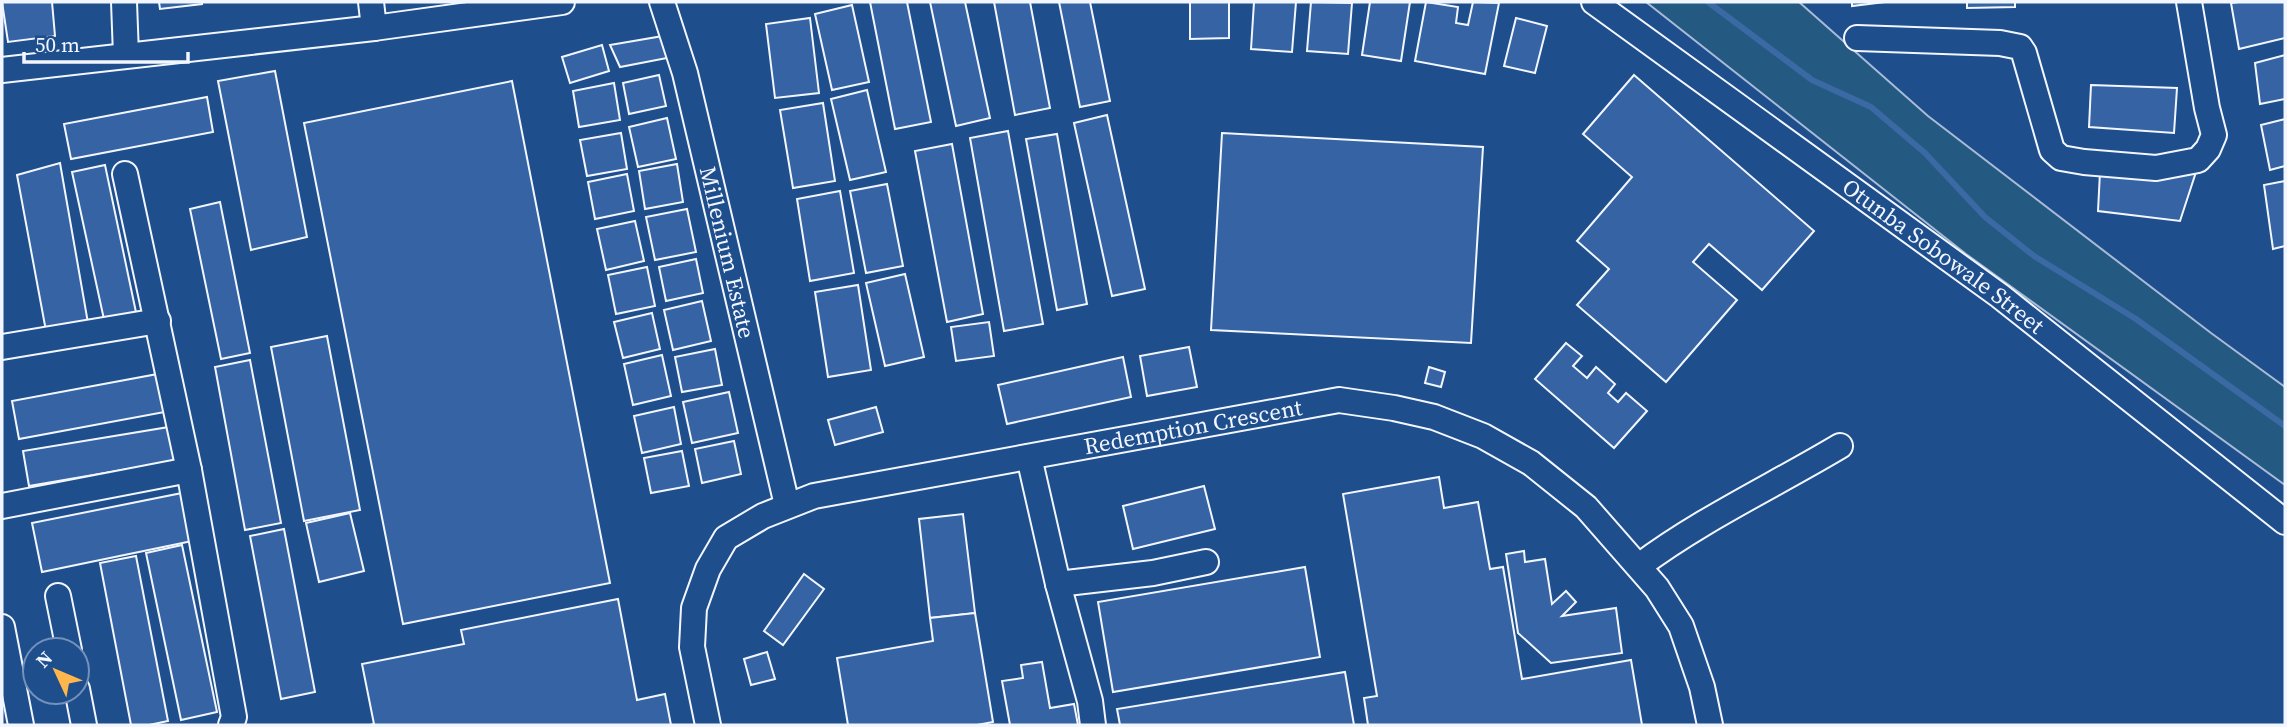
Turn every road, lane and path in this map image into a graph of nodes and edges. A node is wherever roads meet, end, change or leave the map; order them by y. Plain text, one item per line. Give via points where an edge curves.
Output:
1 (124, 2) edge
2 (371, 2) edge
3 (562, 2) edge
4 (662, 2) edge
5 (1594, 2) edge
6 (2189, 2) edge
7 (374, 28) junction
8 (1857, 38) dead end
9 (127, 55) junction
10 (2, 71) edge
11 (125, 174) dead end
12 (158, 321) junction
13 (2, 347) edge
14 (1840, 446) dead end
15 (1029, 457) junction
16 (189, 470) junction
17 (787, 505) junction
18 (2, 506) edge
19 (2285, 522) edge
20 (1206, 562) dead end
21 (1639, 566) junction
22 (1058, 584) junction
23 (58, 596) dead end
24 (2, 627) edge
25 (66, 636) edge
26 (80, 706) edge
27 (21, 725) edge
28 (84, 725) edge
29 (231, 725) edge
30 (708, 725) edge
31 (1093, 725) edge
32 (1710, 725) edge

1 - 9 street
2 - 7 street
3 - 7 street
4 - 17 street, Millenium Estate via 685,73
5 - 19 street, Otunba Sobowale Street via 2010,304
6 - 8 street via 2214,135 2198,160 2156,168 2084,162 2061,158 2052,150 2020,47
7 - 9 street
9 - 10 street
11 - 12 street
12 - 13 street
12 - 16 street
14 - 21 street via 1700,524
15 - 17 street, Redemption Crescent via 814,496
15 - 21 street, Redemption Crescent via 1339,400 1394,408 1483,436 1531,463 1586,507
15 - 22 street
16 - 18 street
16 - 29 street via 234,718
17 - 30 street, Redemption Crescent via 726,538 708,569 694,608 692,647
20 - 22 street
21 - 32 street, Redemption Crescent via 1681,626
22 - 31 street
23 - 25 street
24 - 27 street
26 - 28 street

